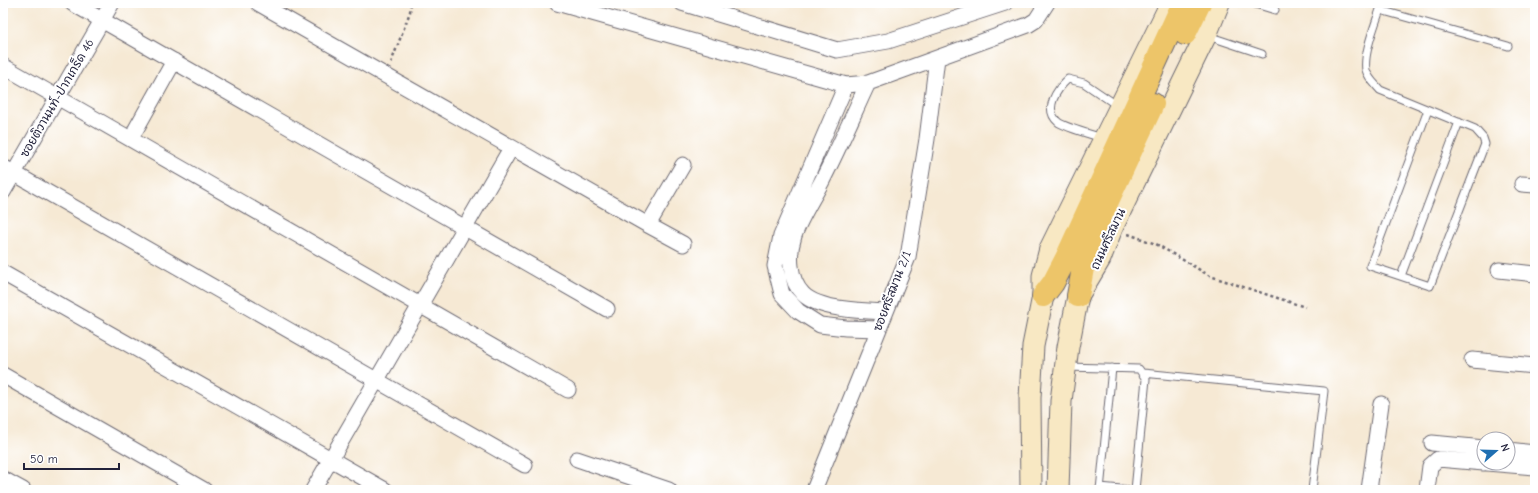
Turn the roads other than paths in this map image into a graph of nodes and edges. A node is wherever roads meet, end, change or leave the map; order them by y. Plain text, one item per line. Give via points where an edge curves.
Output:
1 (72, 3) edge
2 (112, 3) edge
3 (258, 3) edge
4 (557, 3) edge
5 (682, 3) edge
6 (1004, 3) edge
7 (1047, 3) edge
8 (1171, 3) edge
9 (1183, 3) edge
10 (1200, 3) edge
11 (1218, 3) edge
12 (1252, 3) edge
13 (1381, 7) edge
14 (1275, 10) dead end
15 (102, 20) junction
16 (1206, 35) junction
17 (1508, 46) dead end
18 (1169, 51) junction
19 (1262, 54) dead end
20 (937, 58) junction
21 (174, 61) junction
22 (3, 66) edge
23 (868, 83) junction
24 (846, 85) junction
25 (58, 97) junction
26 (1120, 108) junction
27 (1428, 110) junction
28 (1459, 122) junction
29 (136, 129) dead end
30 (1104, 139) junction
31 (511, 148) junction
32 (683, 165) dead end
33 (9, 170) edge
34 (3, 192) edge
35 (795, 220) junction
36 (648, 225) junction
37 (464, 228) junction
38 (683, 244) dead end
39 (1499, 270) dead end
40 (3, 273) edge
41 (1535, 274) edge
42 (1401, 276) junction
43 (1043, 296) junction
44 (1078, 296) junction
45 (420, 305) junction
46 (607, 308) dead end
47 (885, 312) junction
48 (878, 329) junction
49 (1472, 360) dead end
50 (1065, 366) junction
51 (1535, 366) edge
52 (1112, 368) junction
53 (1144, 373) junction
54 (3, 375) edge
55 (376, 380) junction
56 (568, 390) dead end
57 (1381, 404) dead end
58 (1432, 443) dead end
59 (1476, 447) edge
60 (1516, 451) edge
61 (1535, 453) edge
62 (330, 459) junction
63 (577, 459) dead end
64 (1476, 462) edge
65 (525, 465) dead end
66 (1516, 465) edge
67 (1535, 467) edge
68 (3, 479) edge
69 (642, 486) edge
70 (1100, 489) edge
71 (23, 490) edge
72 (204, 490) edge
73 (312, 490) edge
74 (385, 490) edge
75 (669, 490) edge
76 (814, 490) edge
77 (1031, 490) edge
78 (1058, 490) edge
79 (1134, 490) edge
80 (1312, 490) edge
81 (1369, 490) edge
82 (1427, 490) edge

1 - 15 street
2 - 15 street, ซอยติวานนท์-ปากเกร็ด 46
3 - 31 street
4 - 24 street
5 - 6 street via 837,50 888,41
7 - 20 street via 1036,20 1028,25
8 - 26 main road
9 - 18 main road
10 - 18 main road
11 - 16 main road, ถนนศรีสมาน
12 - 14 lane
13 - 17 lane
13 - 27 lane via 1367,55 1366,70 1380,90
15 - 21 street
15 - 25 street, ซอยติวานนท์-ปากเกร็ด 46
16 - 19 lane
16 - 44 main road, ถนนศรีสมาน via 1112,228 1100,259
18 - 43 main road via 1066,258
18 - 44 main road via 1087,246
20 - 23 street
20 - 47 street, ซอยศรีสมาน 2/1 via 908,257
21 - 29 street
21 - 37 street
22 - 25 street
23 - 24 street
23 - 35 street via 835,155
24 - 35 street
25 - 33 street, ซอยติวานนท์-ปากเกร็ด 46
25 - 45 street
26 - 30 main road
26 - 30 lane via 1084,83 1068,79 1055,94 1052,114 1058,123
27 - 28 lane
27 - 42 lane via 1370,266
28 - 42 lane
28 - 42 lane via 1475,129 1486,144 1430,286
30 - 43 main road via 1050,249 1043,276
31 - 36 street
31 - 37 street
32 - 36 street
33 - 34 street, ซอยติวานนท์-ปากเกร็ด 46
33 - 55 street
35 - 47 street via 790,260 795,283 803,294 813,300 846,310
35 - 48 street via 781,236 774,266 782,294 798,311 820,325
36 - 38 street
37 - 45 street
37 - 46 street
39 - 41 street
40 - 62 street
43 - 77 main road via 1033,346 1030,398
44 - 50 main road, ถนนศรีสมาน
45 - 55 street
45 - 56 street
47 - 48 street, ซอยศรีสมาน 2/1
48 - 76 street, ซอยศรีสมาน 2/1
49 - 51 street
50 - 52 lane
50 - 78 main road, ถนนศรีสมาน via 1061,401
52 - 53 lane via 1139,370
52 - 70 lane
53 - 79 lane via 1146,379
53 - 80 lane via 1324,391
54 - 72 street
55 - 62 street
55 - 65 street
57 - 81 street
58 - 59 street
60 - 61 street
62 - 73 street
62 - 74 street
63 - 69 street
64 - 82 street via 1438,459 1430,466
66 - 67 street
68 - 71 street
69 - 75 street
70 - 79 lane

